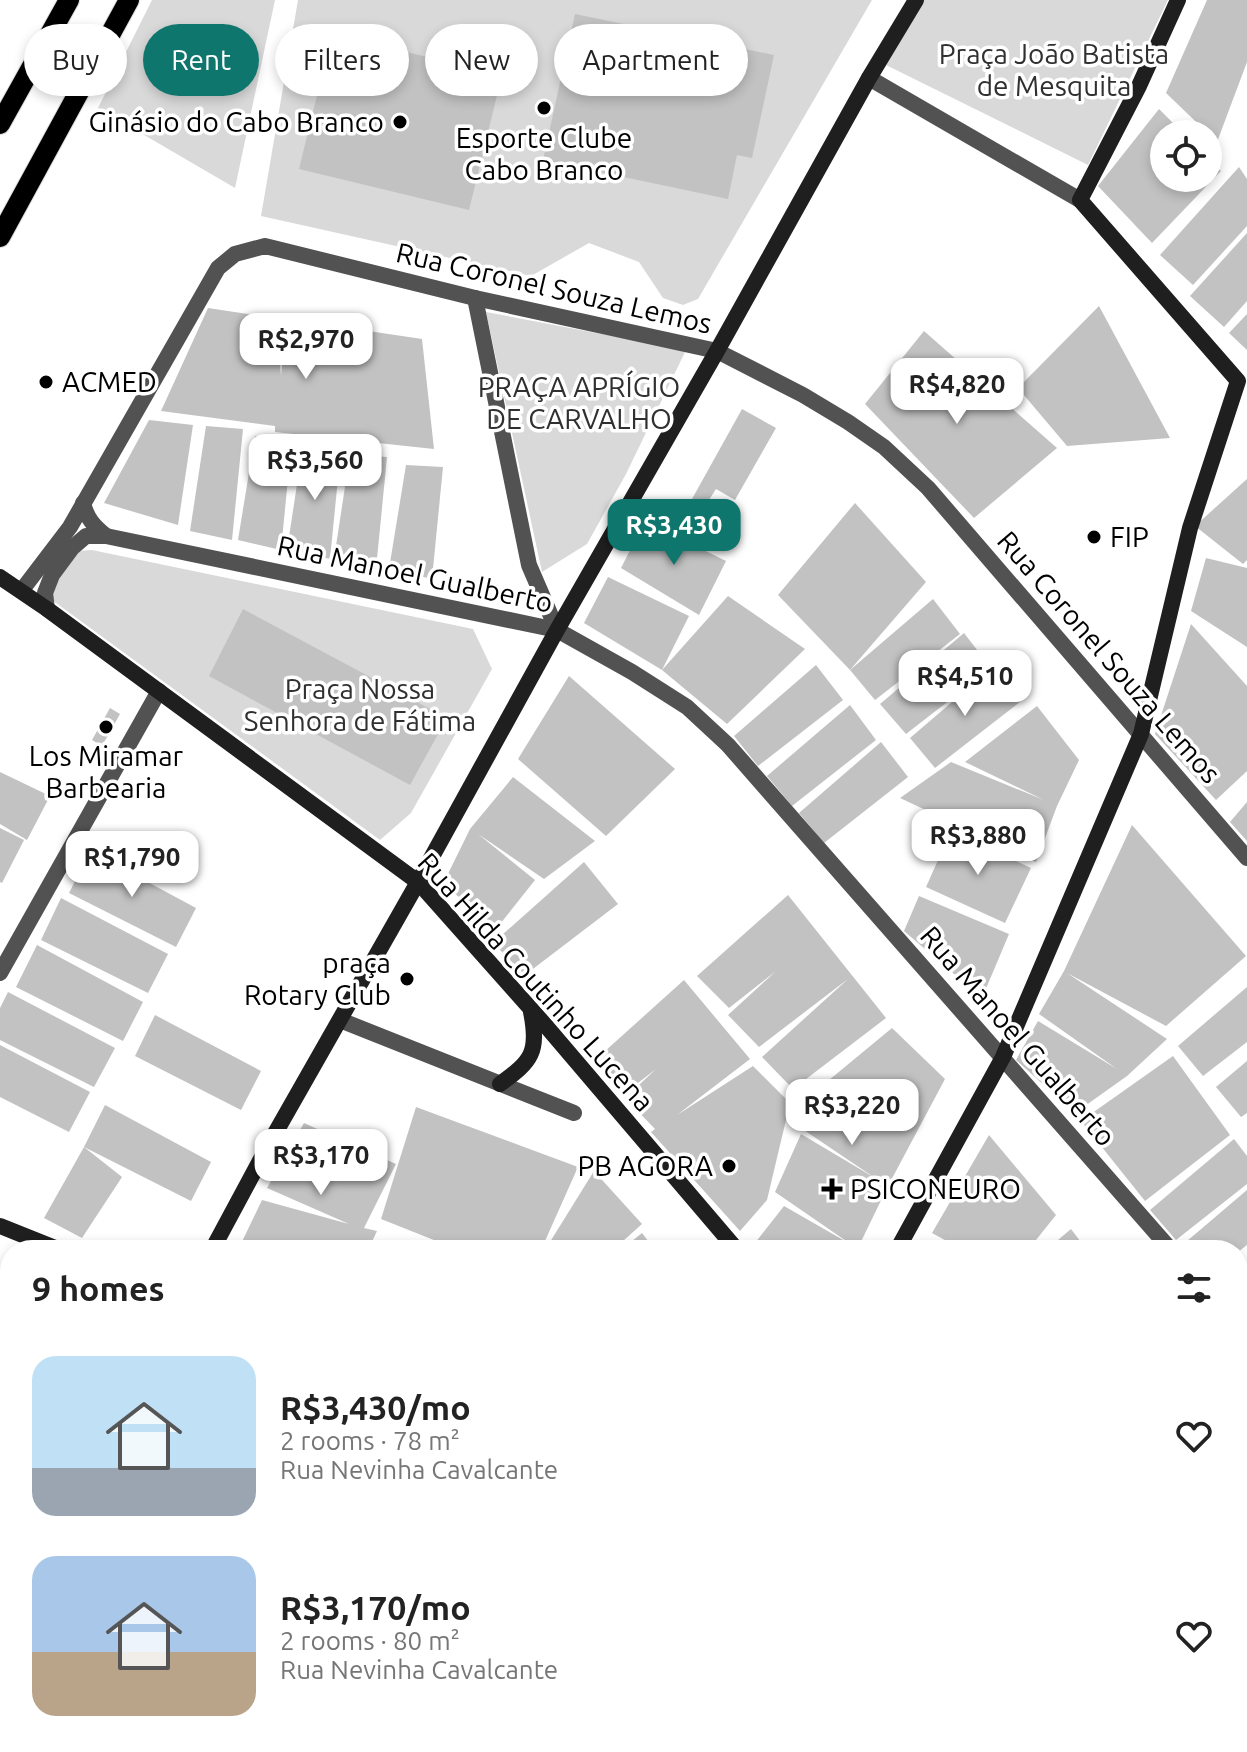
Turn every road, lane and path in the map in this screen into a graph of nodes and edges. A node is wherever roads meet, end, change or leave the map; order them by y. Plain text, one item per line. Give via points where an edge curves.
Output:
1 (129, 0) edge
2 (916, 0) edge
3 (1178, 0) edge
4 (67, 1) edge
5 (869, 78) junction
6 (0, 124) edge
7 (1080, 200) junction
8 (0, 237) edge
9 (475, 298) junction
10 (717, 351) junction
11 (1242, 386) edge
12 (83, 503) junction
13 (106, 536) junction
14 (0, 577) edge
15 (22, 590) junction
16 (47, 609) junction
17 (557, 630) junction
18 (159, 691) junction
19 (1141, 734) junction
20 (1247, 858) edge
21 (418, 882) junction
22 (0, 973) edge
23 (531, 1010) junction
24 (340, 1020) junction
25 (1003, 1057) junction
26 (500, 1084) junction
27 (574, 1113) dead end
28 (0, 1226) edge
29 (35, 1240) edge
30 (217, 1240) edge
31 (728, 1240) edge
32 (902, 1240) edge
33 (1162, 1240) edge

1 - 8 main road
2 - 5 street
3 - 7 street
4 - 6 main road
5 - 7 street
5 - 10 street
7 - 11 street
9 - 10 street, Rua Coronel Souza Lemos
9 - 12 street, Rua Coronel Souza Lemos via 265,246 235,254 205,287
9 - 17 street via 529,565
10 - 17 street
10 - 19 street, Rua Coronel Souza Lemos via 803,395 884,447 928,488
11 - 19 street via 1190,528
12 - 13 street via 87,516
12 - 15 street, Rua Coronel Souza Lemos
13 - 16 street via 86,536 72,548 52,575 45,593
13 - 17 street, Rua Manoel Gualberto
14 - 15 street, Rua Hilda Coutinho Lucena
15 - 16 street, Rua Hilda Coutinho Lucena
16 - 18 street, Rua Hilda Coutinho Lucena
17 - 21 street
17 - 25 street, Rua Manoel Gualberto via 687,707 728,745
18 - 21 street, Rua Hilda Coutinho Lucena
18 - 22 street
19 - 20 street, Rua Coronel Souza Lemos
19 - 25 street
21 - 23 street, Rua Hilda Coutinho Lucena
21 - 24 street
23 - 26 street via 533,1051
23 - 31 street, Rua Hilda Coutinho Lucena
24 - 26 street
24 - 30 street
25 - 32 street
25 - 33 street, Rua Manoel Gualberto
26 - 27 street
28 - 29 street

